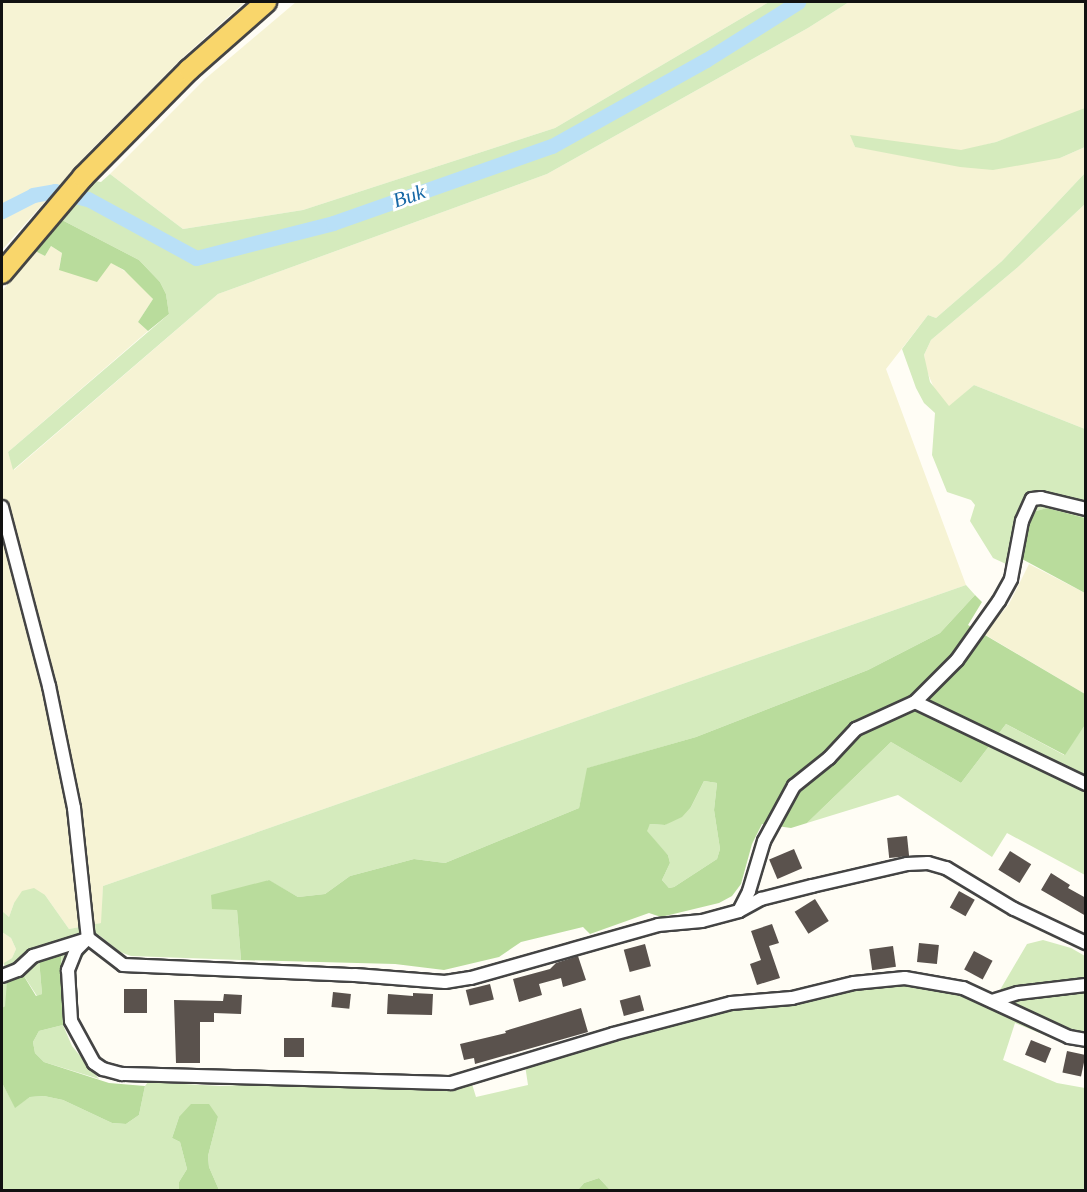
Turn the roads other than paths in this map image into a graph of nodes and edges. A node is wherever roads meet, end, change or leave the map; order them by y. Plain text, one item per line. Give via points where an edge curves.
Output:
1 (266, 2) edge
2 (2, 273) edge
3 (2, 507) edge
4 (1086, 509) edge
5 (915, 702) junction
6 (1086, 784) edge
7 (739, 911) junction
8 (88, 938) junction
9 (1086, 943) edge
10 (2, 976) edge
11 (1086, 985) edge
12 (992, 1001) junction
13 (1086, 1040) edge

1 - 2 main road via 189,70 83,177
3 - 8 street via 49,686 74,808
4 - 5 street via 1032,499 1022,521 1011,579 999,601 957,660
5 - 6 street
5 - 7 street via 856,729 829,758 794,786 764,841
7 - 8 street via 702,921 658,925 445,982 131,966
7 - 9 street via 761,899 812,886 907,864 928,863 946,868 1014,909
8 - 10 street via 33,956 18,970
8 - 12 street via 76,950 68,970 71,1021 94,1063 122,1074 450,1083 731,1003 792,998 854,983 905,978 934,981
11 - 12 street via 1018,993
12 - 13 street via 1069,1037

